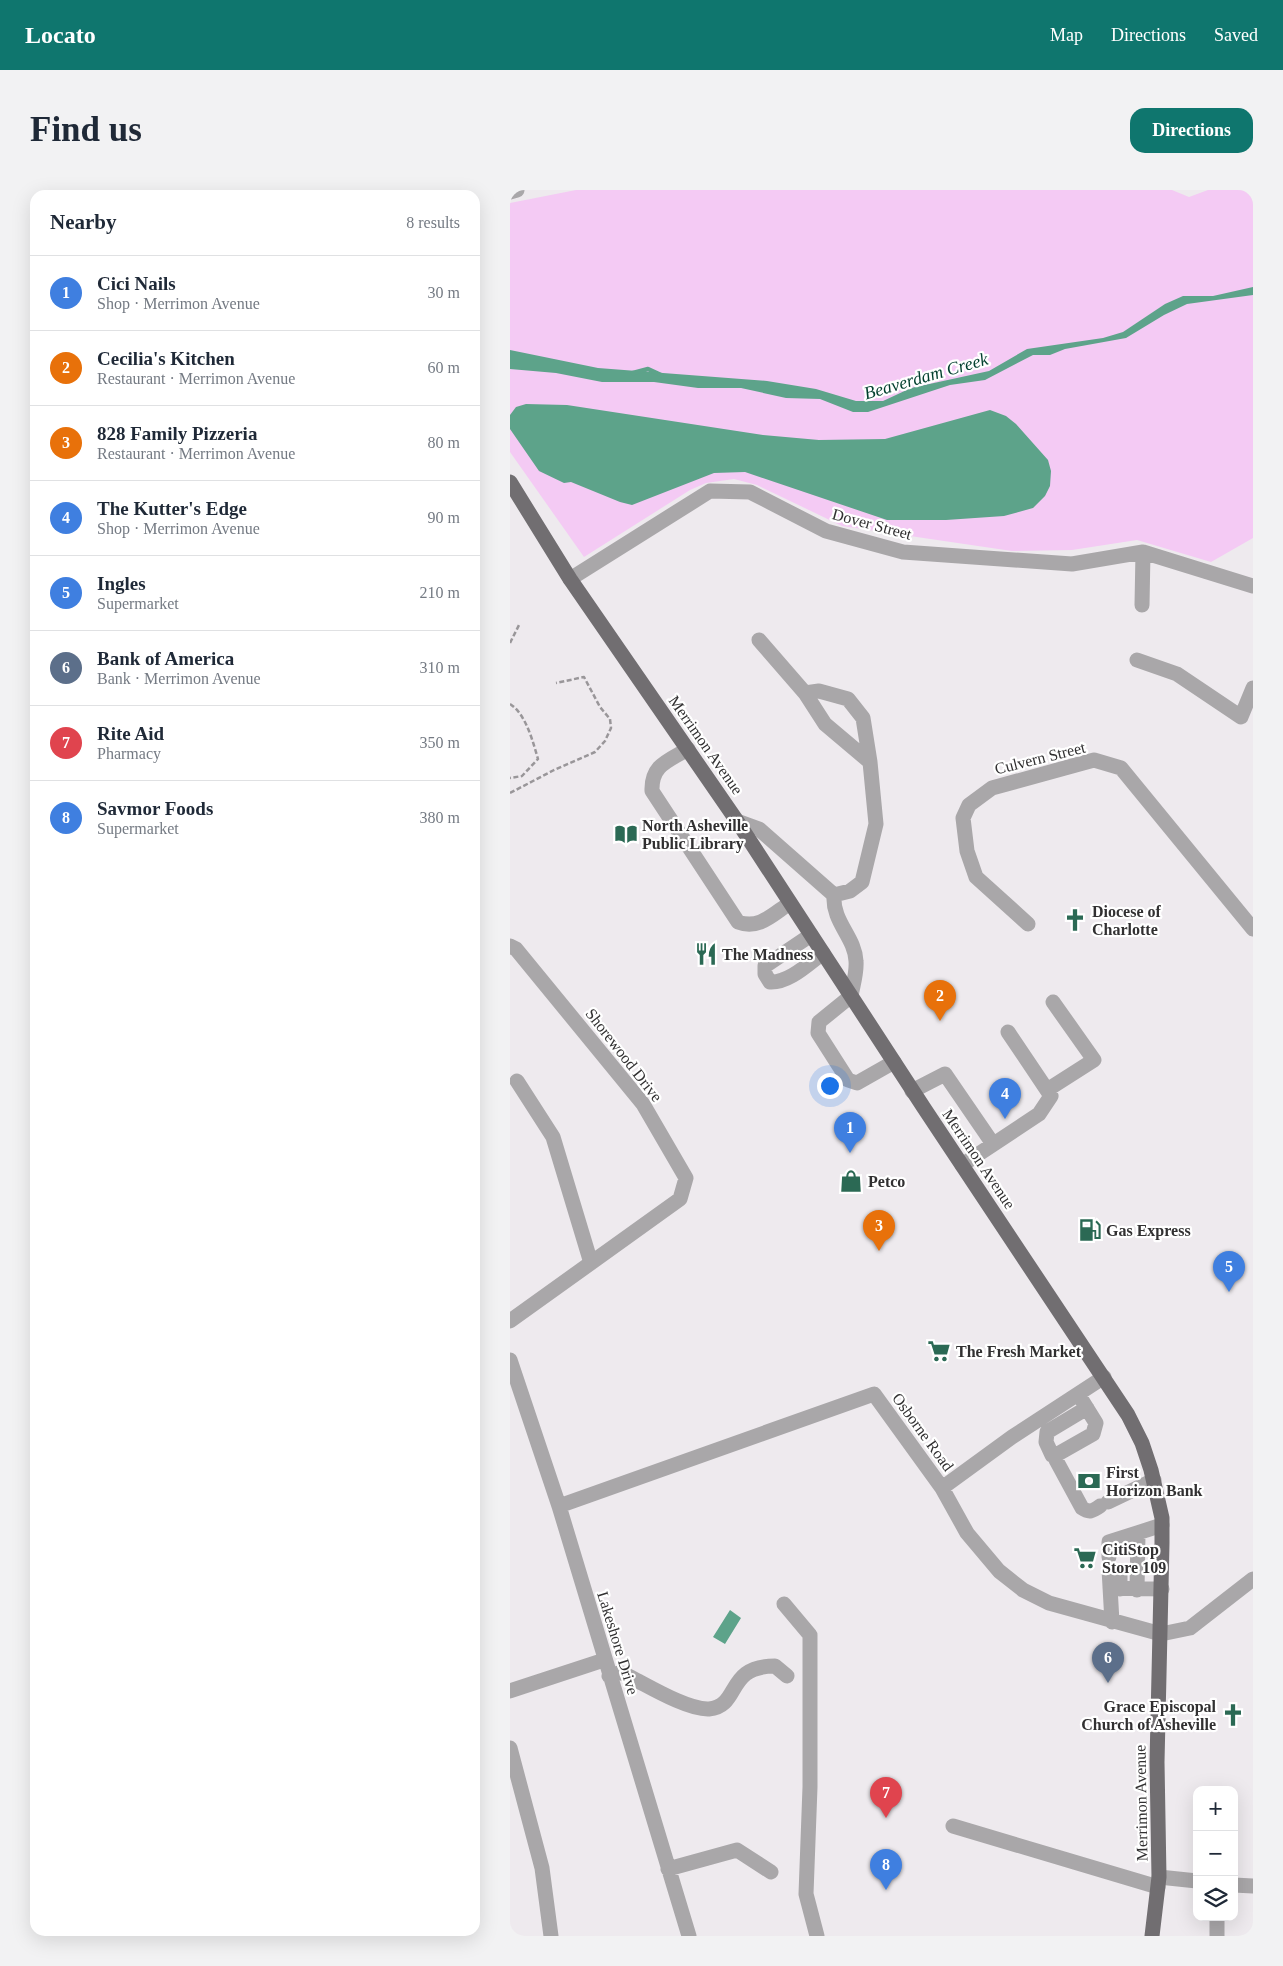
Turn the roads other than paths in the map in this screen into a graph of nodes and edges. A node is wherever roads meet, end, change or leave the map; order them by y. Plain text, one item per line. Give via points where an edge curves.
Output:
1 (517, 190) edge
2 (510, 192) edge
3 (510, 482) edge
4 (1144, 552) junction
5 (570, 579) junction
6 (1253, 586) edge
7 (1142, 605) dead end
8 (759, 640) dead end
9 (1137, 660) dead end
10 (1253, 688) edge
11 (805, 693) junction
12 (1247, 718) edge
13 (688, 750) junction
14 (870, 762) junction
15 (737, 821) junction
16 (834, 895) junction
17 (790, 903) junction
18 (1028, 924) dead end
19 (1253, 929) edge
20 (811, 935) junction
21 (510, 946) edge
22 (823, 953) junction
23 (851, 996) junction
24 (1053, 1002) dead end
25 (1008, 1032) dead end
26 (894, 1062) junction
27 (517, 1081) dead end
28 (1047, 1090) junction
29 (912, 1091) junction
30 (993, 1144) junction
31 (962, 1165) junction
32 (591, 1264) junction
33 (510, 1321) edge
34 (510, 1360) edge
35 (1104, 1377) junction
36 (1078, 1394) junction
37 (1087, 1408) junction
38 (1056, 1455) junction
39 (1154, 1480) junction
40 (942, 1488) junction
41 (559, 1506) junction
42 (1162, 1525) junction
43 (1138, 1534) junction
44 (1253, 1579) edge
45 (1115, 1589) junction
46 (1162, 1589) junction
47 (1137, 1590) junction
48 (784, 1604) dead end
49 (1112, 1622) junction
50 (1161, 1634) junction
51 (604, 1660) junction
52 (609, 1676) junction
53 (787, 1676) dead end
54 (510, 1691) edge
55 (510, 1748) edge
56 (953, 1826) dead end
57 (668, 1869) junction
58 (771, 1872) dead end
59 (1193, 1881) edge
60 (1159, 1882) junction
61 (1217, 1921) edge
62 (551, 1936) edge
63 (689, 1936) edge
64 (817, 1936) edge
65 (1152, 1936) edge
66 (1217, 1936) edge

1 - 2 street
3 - 5 main road, Merrimon Avenue
4 - 5 street, Dover Street via 1072,564 903,552 826,531 750,492 710,491
4 - 6 street, Dover Street
4 - 7 street
5 - 13 main road, Merrimon Avenue
8 - 11 street
9 - 12 street via 1176,674
10 - 12 street
11 - 14 street via 825,724
11 - 14 street via 819,691 848,699 863,718
13 - 15 main road, Merrimon Avenue
13 - 17 street via 656,769 651,780 652,791 738,922 757,925
14 - 16 street via 876,824 862,882 850,891
15 - 16 street via 759,829
15 - 17 main road, Merrimon Avenue
16 - 23 street via 833,909 856,960
17 - 20 main road, Merrimon Avenue
18 - 19 street, Culvern Street via 976,877 967,851 963,818 969,805 992,788 1094,760 1121,768
20 - 22 main road, Merrimon Avenue
20 - 22 street via 765,966 770,982 778,983
21 - 32 street, Shorewood Drive via 516,948 643,1104 686,1178 680,1199
22 - 23 main road, Merrimon Avenue
23 - 26 main road, Merrimon Avenue
23 - 26 street via 819,1022 818,1033 848,1080 857,1083
24 - 28 street via 1094,1060
25 - 28 street
26 - 29 main road, Merrimon Avenue
27 - 32 street via 553,1137
28 - 30 street via 1051,1096 1039,1114
29 - 30 street via 945,1074
29 - 31 main road, Merrimon Avenue
30 - 31 street
31 - 35 main road, Merrimon Avenue
32 - 33 street, Shorewood Drive
34 - 41 street, Lakeshore Drive
35 - 36 street
35 - 39 main road, Merrimon Avenue via 1142,1442
36 - 37 street
36 - 40 street
37 - 38 street via 1096,1423 1093,1434
37 - 38 street via 1047,1432 1046,1442 1052,1455
38 - 39 street via 1086,1511 1093,1511
39 - 42 main road, Merrimon Avenue
40 - 41 street, Osborne Road via 874,1394
40 - 49 street, Osborne Road via 967,1534 999,1572 1023,1590 1049,1603
41 - 51 street, Lakeshore Drive
42 - 43 street
42 - 46 main road, Merrimon Avenue
43 - 45 street via 1109,1542
43 - 47 street
44 - 50 street via 1190,1628
45 - 47 street
45 - 49 street
46 - 47 street
46 - 50 main road, Merrimon Avenue
48 - 64 street via 810,1635 806,1894
49 - 50 street, Osborne Road
50 - 60 main road, Merrimon Avenue via 1157,1762
51 - 52 street, Lakeshore Drive
51 - 54 street
52 - 53 street via 622,1673 675,1699 709,1709 728,1699 738,1681 755,1668 775,1666
52 - 57 street, Lakeshore Drive
55 - 62 street via 540,1860
56 - 60 street
57 - 58 street via 737,1850
57 - 63 street, Lakeshore Drive
59 - 60 street
60 - 65 main road, Merrimon Avenue
61 - 66 street

